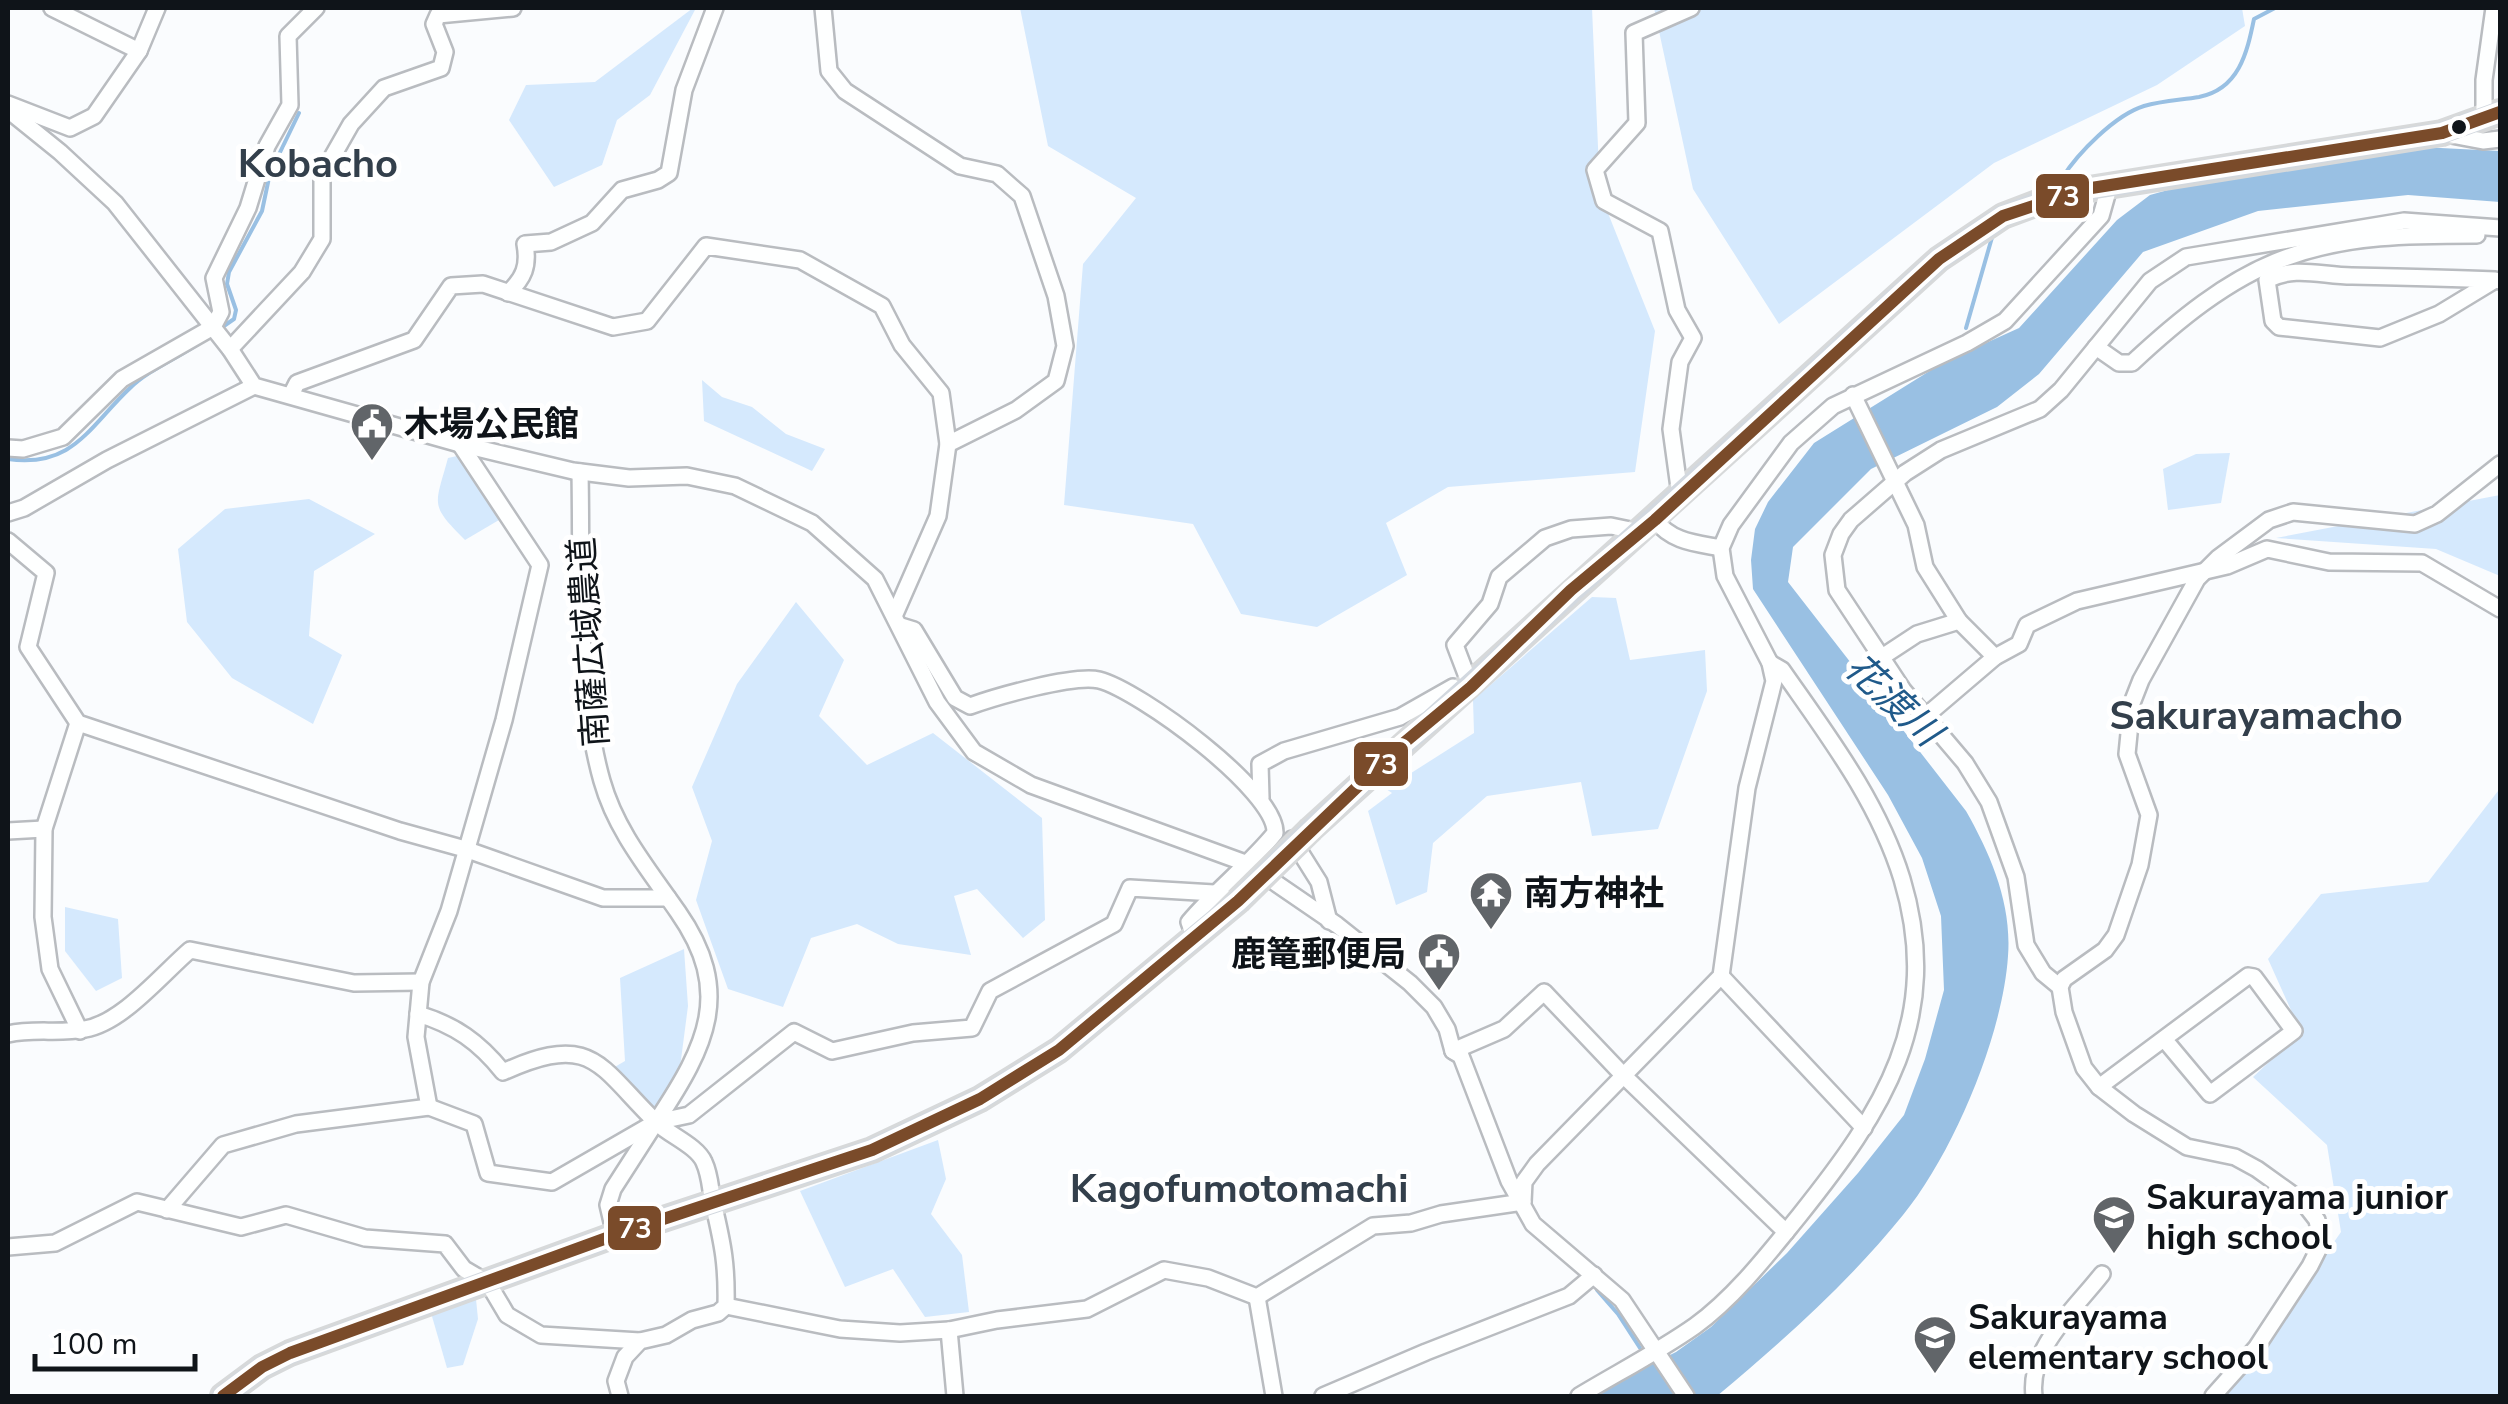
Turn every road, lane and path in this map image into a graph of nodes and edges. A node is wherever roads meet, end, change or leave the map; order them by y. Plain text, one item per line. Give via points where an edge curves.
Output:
1 (52, 8) edge
2 (157, 8) edge
3 (316, 8) edge
4 (513, 8) edge
5 (715, 8) edge
6 (823, 8) edge
7 (1691, 8) edge
8 (2494, 8) edge
9 (138, 51) junction
10 (8, 107) edge
11 (2492, 115) edge
12 (2442, 133) junction
13 (2500, 139) edge
14 (2110, 184) junction
15 (2500, 228) edge
16 (2500, 236) edge
17 (2267, 280) junction
18 (2498, 280) edge
19 (508, 294) junction
20 (2199, 306) junction
21 (213, 327) junction
22 (2096, 347) junction
23 (230, 349) junction
24 (254, 386) junction
25 (290, 395) junction
26 (1855, 401) junction
27 (460, 444) junction
28 (948, 444) junction
29 (8, 448) edge
30 (2500, 464) edge
31 (580, 472) junction
32 (1892, 476) junction
33 (1680, 495) junction
34 (8, 513) edge
35 (1648, 526) junction
36 (8, 541) edge
37 (1720, 548) junction
38 (2206, 569) junction
39 (2500, 609) edge
40 (898, 620) junction
41 (1959, 621) junction
42 (1882, 657) junction
43 (1994, 657) junction
44 (1770, 663) junction
45 (1468, 689) junction
46 (1927, 714) junction
47 (78, 723) junction
48 (1261, 798) junction
49 (1276, 827) junction
50 (44, 829) junction
51 (8, 831) edge
52 (465, 849) junction
53 (1248, 864) junction
54 (1214, 893) junction
55 (668, 898) junction
56 (1329, 921) junction
57 (1195, 939) junction
58 (1721, 976) junction
59 (421, 982) junction
60 (2060, 988) junction
61 (418, 1014) junction
62 (80, 1030) junction
63 (8, 1034) edge
64 (2164, 1039) junction
65 (1453, 1051) junction
66 (1623, 1075) junction
67 (2099, 1087) junction
68 (428, 1107) junction
69 (656, 1122) junction
70 (1864, 1128) junction
71 (1522, 1202) junction
72 (713, 1204) junction
73 (167, 1210) junction
74 (1786, 1232) junction
75 (615, 1235) junction
76 (8, 1247) edge
77 (1594, 1274) junction
78 (2102, 1274) dead end
79 (488, 1283) junction
80 (1257, 1297) junction
81 (726, 1306) junction
82 (949, 1330) junction
83 (640, 1341) junction
84 (1658, 1351) junction
85 (223, 1396) edge
86 (620, 1396) edge
87 (955, 1396) edge
88 (1274, 1396) edge
89 (1323, 1396) edge
90 (1579, 1396) edge
91 (1686, 1396) edge
92 (2034, 1396) edge
93 (2213, 1396) edge

1 - 9 street
2 - 9 street
3 - 21 street via 288,36 290,106 214,278 222,312
4 - 23 street via 438,14 441,68 384,88 351,124 322,175 322,240 302,272
5 - 19 street via 684,90 669,173 622,190 592,223 551,242 525,244 528,262
6 - 28 street via 829,70 845,90 960,166 997,174 1022,196 1056,296 1065,346 1056,381
7 - 33 street via 1634,33 1637,124 1594,170 1604,202 1660,230 1678,310 1693,338 1680,362 1671,429
8 - 11 street via 2484,80
9 - 10 street via 94,116 70,128
10 - 21 street via 116,203
11 - 12 highway
12 - 13 street
12 - 14 highway
14 - 26 street via 2101,216 2005,321
14 - 33 highway via 2003,216 1957,246
15 - 22 street via 2404,222 2186,258 2150,282
16 - 20 street via 2386,236 2325,248 2284,258
17 - 18 street via 2304,270
17 - 18 street via 2279,327 2380,338
17 - 20 street via 2205,314
19 - 25 street via 483,284 451,286 414,340 298,382
19 - 28 street via 613,327 647,322 706,246 800,260 882,306 902,345 941,393
20 - 22 street via 2132,363 2119,363
21 - 23 street
21 - 29 street via 122,380 63,437
22 - 32 street via 2040,409
23 - 24 street
24 - 25 street
24 - 34 street
25 - 27 street
26 - 32 street
26 - 37 street via 1833,406 1784,451
27 - 31 street
27 - 52 street via 540,565
28 - 40 street via 938,516
30 - 38 street via 2426,521 2280,514
31 - 40 street via 687,476 769,500 812,523 875,579
31 - 55 street, 南薩広域農道 via 592,744 624,834
32 - 41 street via 1916,524 1925,568
32 - 42 street via 1840,534 1833,556 1837,590
33 - 35 highway
35 - 37 street
35 - 45 highway
35 - 45 street via 1571,529 1545,538 1498,577 1490,604 1455,646
36 - 47 street via 46,573 28,647
37 - 44 street via 1730,588
38 - 39 street via 2267,548 2329,562 2422,564
38 - 43 street via 2077,601 2027,624 2019,644
38 - 60 street via 2132,703 2127,754 2149,815 2116,934
40 - 48 street via 914,630 955,698 970,706 1097,680 1150,703
40 - 53 street via 936,702 974,752 1031,785
41 - 42 street via 1917,634
41 - 43 street
42 - 46 street
43 - 46 street
44 - 58 street via 1774,681 1747,788
44 - 70 street via 1782,670 1851,770 1890,848 1909,911 1916,972 1911,1021
45 - 48 street via 1453,688 1400,717 1284,751 1260,764
45 - 57 highway, bridge
46 - 60 street via 1989,802 2016,877 2026,945
47 - 50 street
47 - 52 street
48 - 49 street
49 - 53 street
49 - 56 street via 1290,836 1318,882
50 - 51 street
50 - 62 street via 50,969
52 - 55 street via 603,898
52 - 59 street
53 - 54 street
53 - 56 street
54 - 57 street via 1189,922
54 - 69 street via 1130,888 1114,924 990,991 972,1028 832,1052 794,1032 689,1115
55 - 69 street, 南薩広域農道 via 704,955 710,998 700,1047
56 - 65 street via 1386,961 1434,1007
57 - 72 highway via 1058,1050 980,1099 872,1150
58 - 66 street
58 - 70 street
59 - 61 street
59 - 62 street via 354,983 190,950 106,1025
60 - 67 street via 2084,1068
61 - 68 street
61 - 69 street via 480,1044 504,1072 572,1052 600,1064
62 - 63 street
64 - 64 street via 2248,976 2294,1030 2210,1094
64 - 67 street
65 - 66 street via 1504,1030 1544,992
65 - 71 street via 1461,1056
66 - 71 street via 1537,1164 1524,1182
66 - 74 street
67 - 93 street via 2187,1147 2257,1168 2316,1220 2319,1248 2310,1266 2256,1348
68 - 69 street via 474,1124 488,1173 552,1182
68 - 73 street via 296,1124 223,1146
69 - 72 street via 702,1156
69 - 75 street, 南薩広域農道 via 612,1189 608,1205
70 - 74 street
71 - 77 street via 1533,1224
71 - 80 street via 1373,1226
72 - 75 highway
72 - 81 street via 724,1239
73 - 76 street via 136,1202 55,1244
73 - 79 street via 241,1227 286,1216 365,1238 445,1244 464,1269
74 - 84 street via 1716,1309
75 - 79 highway
77 - 84 street
77 - 89 street via 1569,1296
78 - 92 street via 2036,1361
79 - 83 street via 507,1315 541,1335
79 - 85 highway via 290,1353
80 - 82 street via 1164,1270 1087,1309
80 - 88 street
81 - 82 street via 840,1329
81 - 83 street
82 - 87 street
83 - 86 street via 616,1381
84 - 90 street
84 - 91 street

